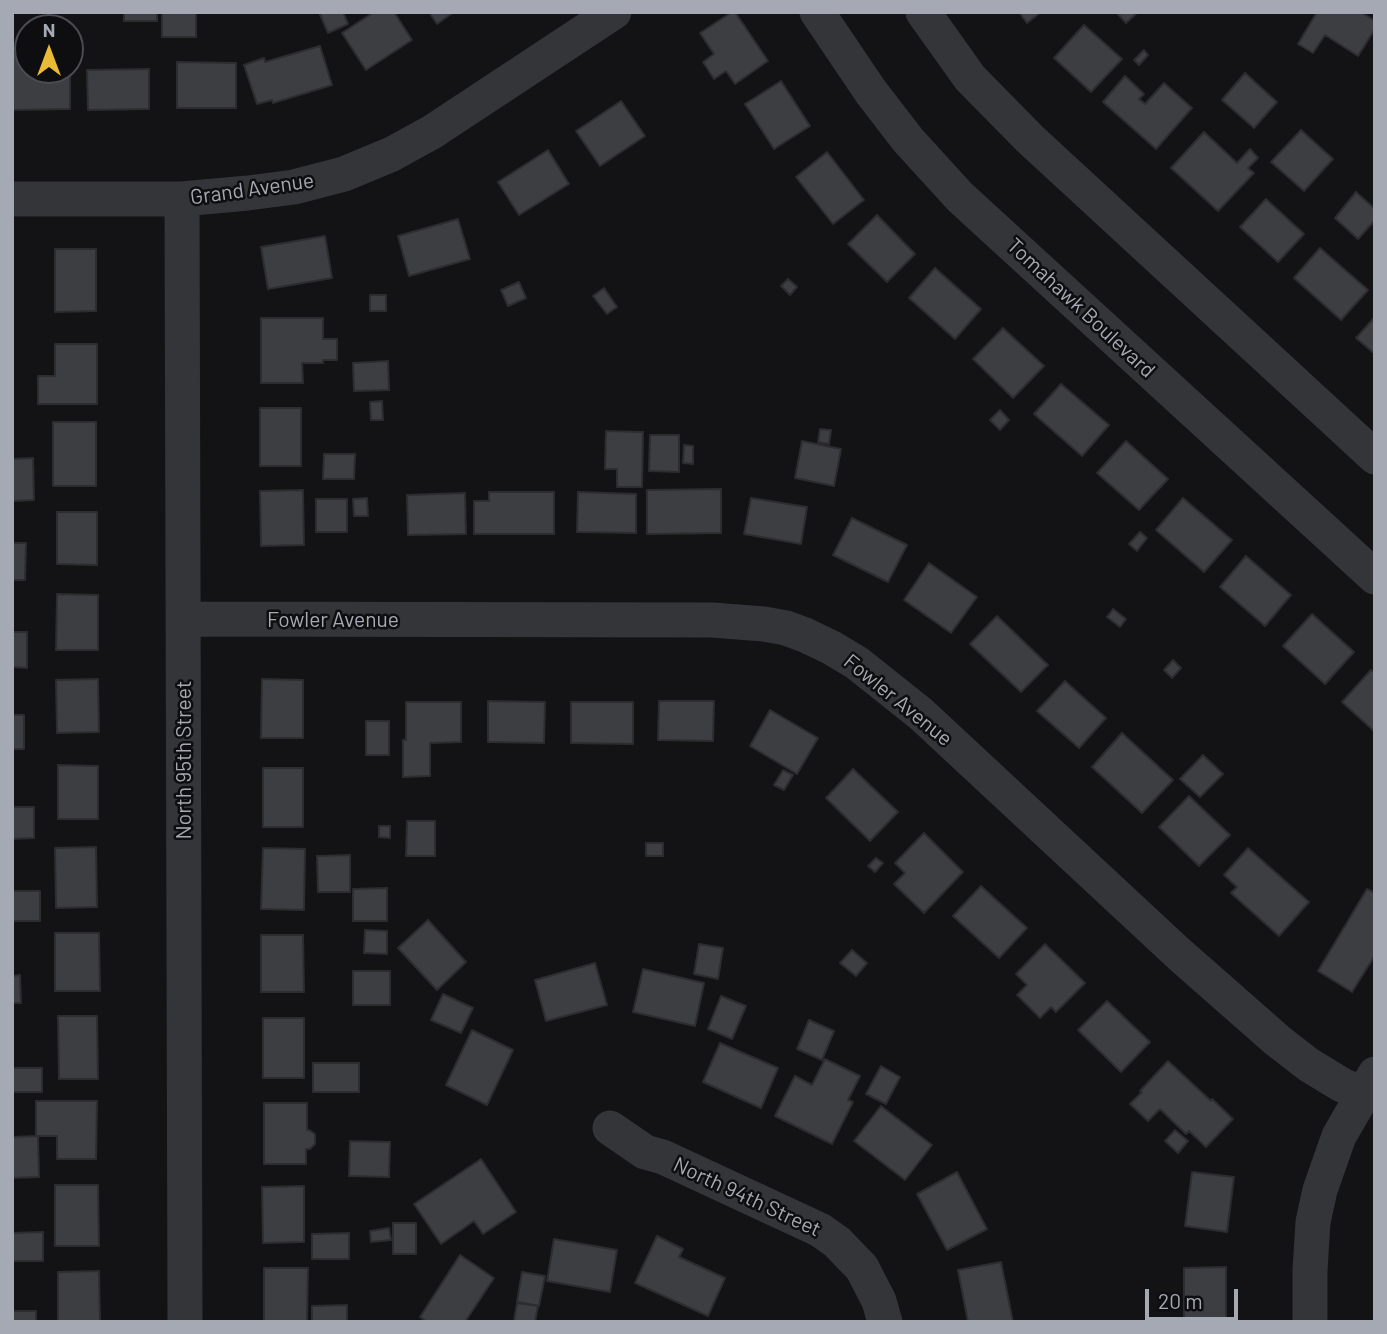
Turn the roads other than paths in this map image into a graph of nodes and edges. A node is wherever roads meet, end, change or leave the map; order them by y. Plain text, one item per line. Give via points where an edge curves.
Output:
1 (614, 12) edge
2 (817, 12) edge
3 (923, 12) edge
4 (12, 199) edge
5 (182, 199) junction
6 (1375, 457) edge
7 (1375, 577) edge
8 (183, 619) junction
9 (1369, 1084) edge
10 (610, 1128) dead end
11 (185, 1322) edge
12 (885, 1322) edge
13 (1310, 1322) edge

1 - 5 street, Grand Avenue via 392,154 344,174 294,187
2 - 7 street, Tomahawk Boulevard via 908,140 960,197
3 - 6 street via 970,78 1030,139
4 - 5 street, Grand Avenue
5 - 8 street, North 95th Street
8 - 9 street, Fowler Avenue via 712,620 764,624 805,635 857,663 921,715 1278,1041 1342,1085
8 - 11 street, North 95th Street
9 - 13 street via 1339,1136 1320,1190 1313,1222
10 - 12 street, North 94th Street via 645,1152 820,1230 862,1268

